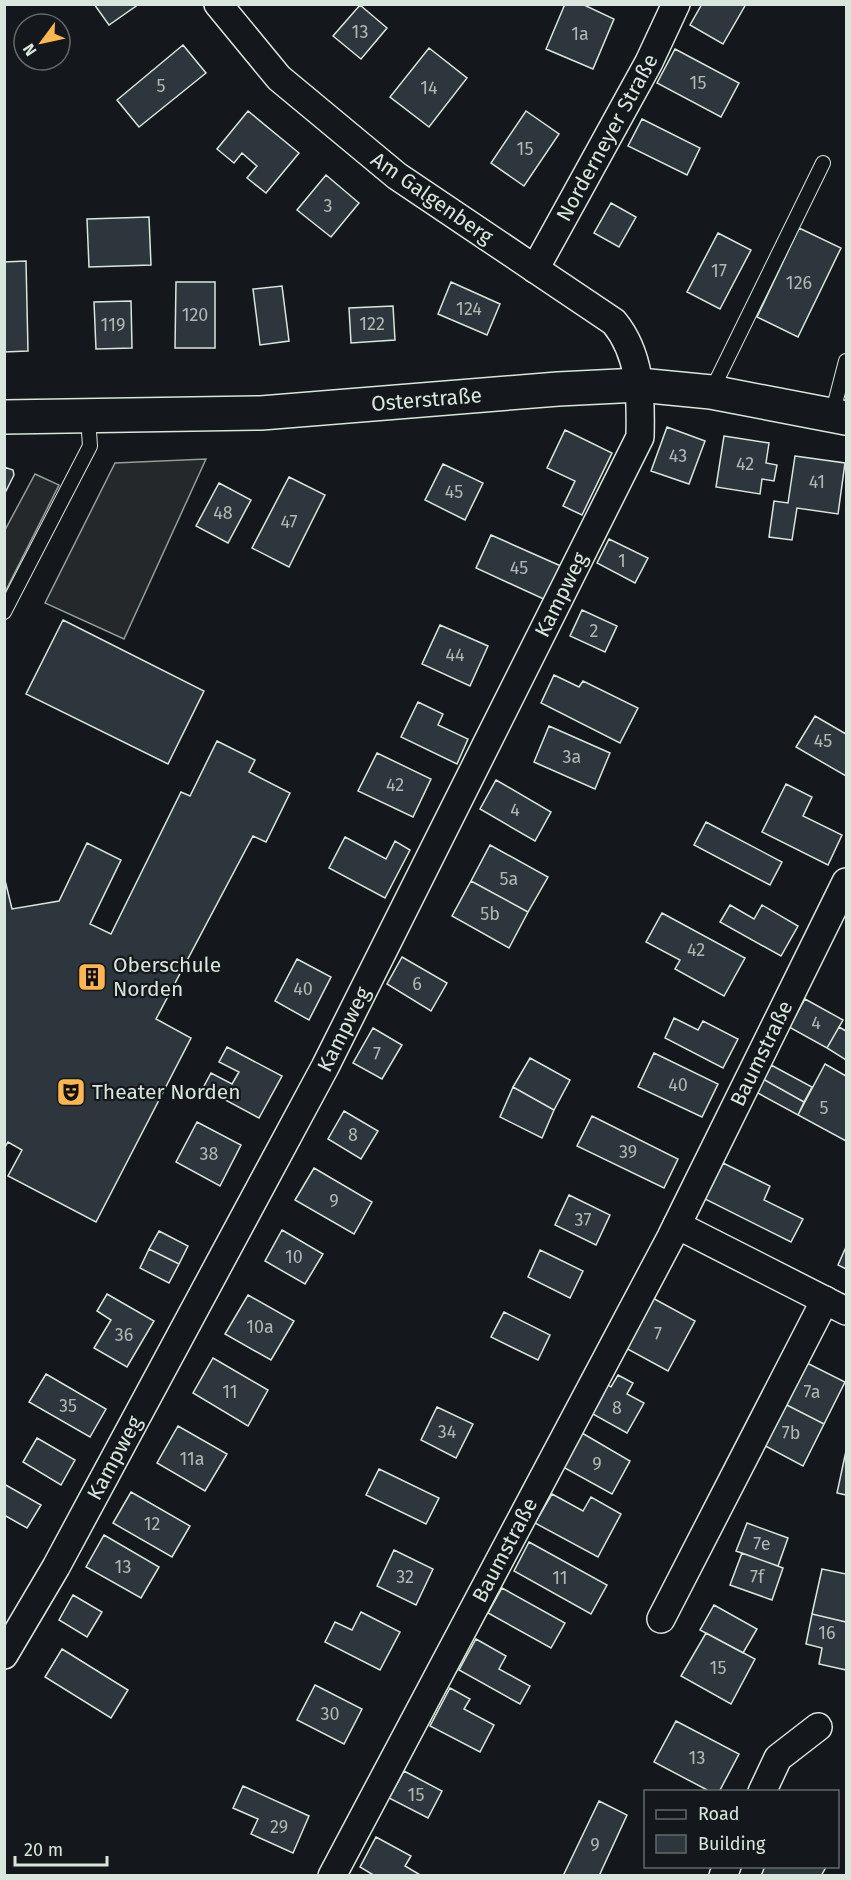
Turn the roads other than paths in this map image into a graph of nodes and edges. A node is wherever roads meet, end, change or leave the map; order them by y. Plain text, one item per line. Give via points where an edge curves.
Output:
1 (218, 4) edge
2 (676, 4) edge
3 (823, 163) dead end
4 (535, 269) junction
5 (846, 361) edge
6 (639, 385) junction
7 (711, 392) junction
8 (4, 417) edge
9 (88, 417) junction
10 (839, 417) edge
11 (4, 612) edge
12 (846, 882) edge
13 (677, 1225) junction
14 (836, 1305) edge
15 (660, 1619) dead end
16 (4, 1655) edge
17 (818, 1727) dead end
18 (762, 1790) edge
19 (332, 1875) edge

1 - 4 street, Am Galgenberg via 279,78 397,176
2 - 4 street, Norderneyer Straße via 649,62
3 - 7 lane
4 - 6 street, Am Galgenberg via 614,322 631,348
5 - 10 lane
6 - 7 street, Osterstraße
6 - 9 street, Osterstraße via 261,413
6 - 16 street, Kampweg via 640,437 626,466 325,1067 56,1567
7 - 10 street, Osterstraße
8 - 9 street, Osterstraße
9 - 11 lane via 90,446
12 - 13 street, Baumstraße
13 - 14 street
13 - 19 street, Baumstraße
14 - 15 street
17 - 18 street via 778,1758

